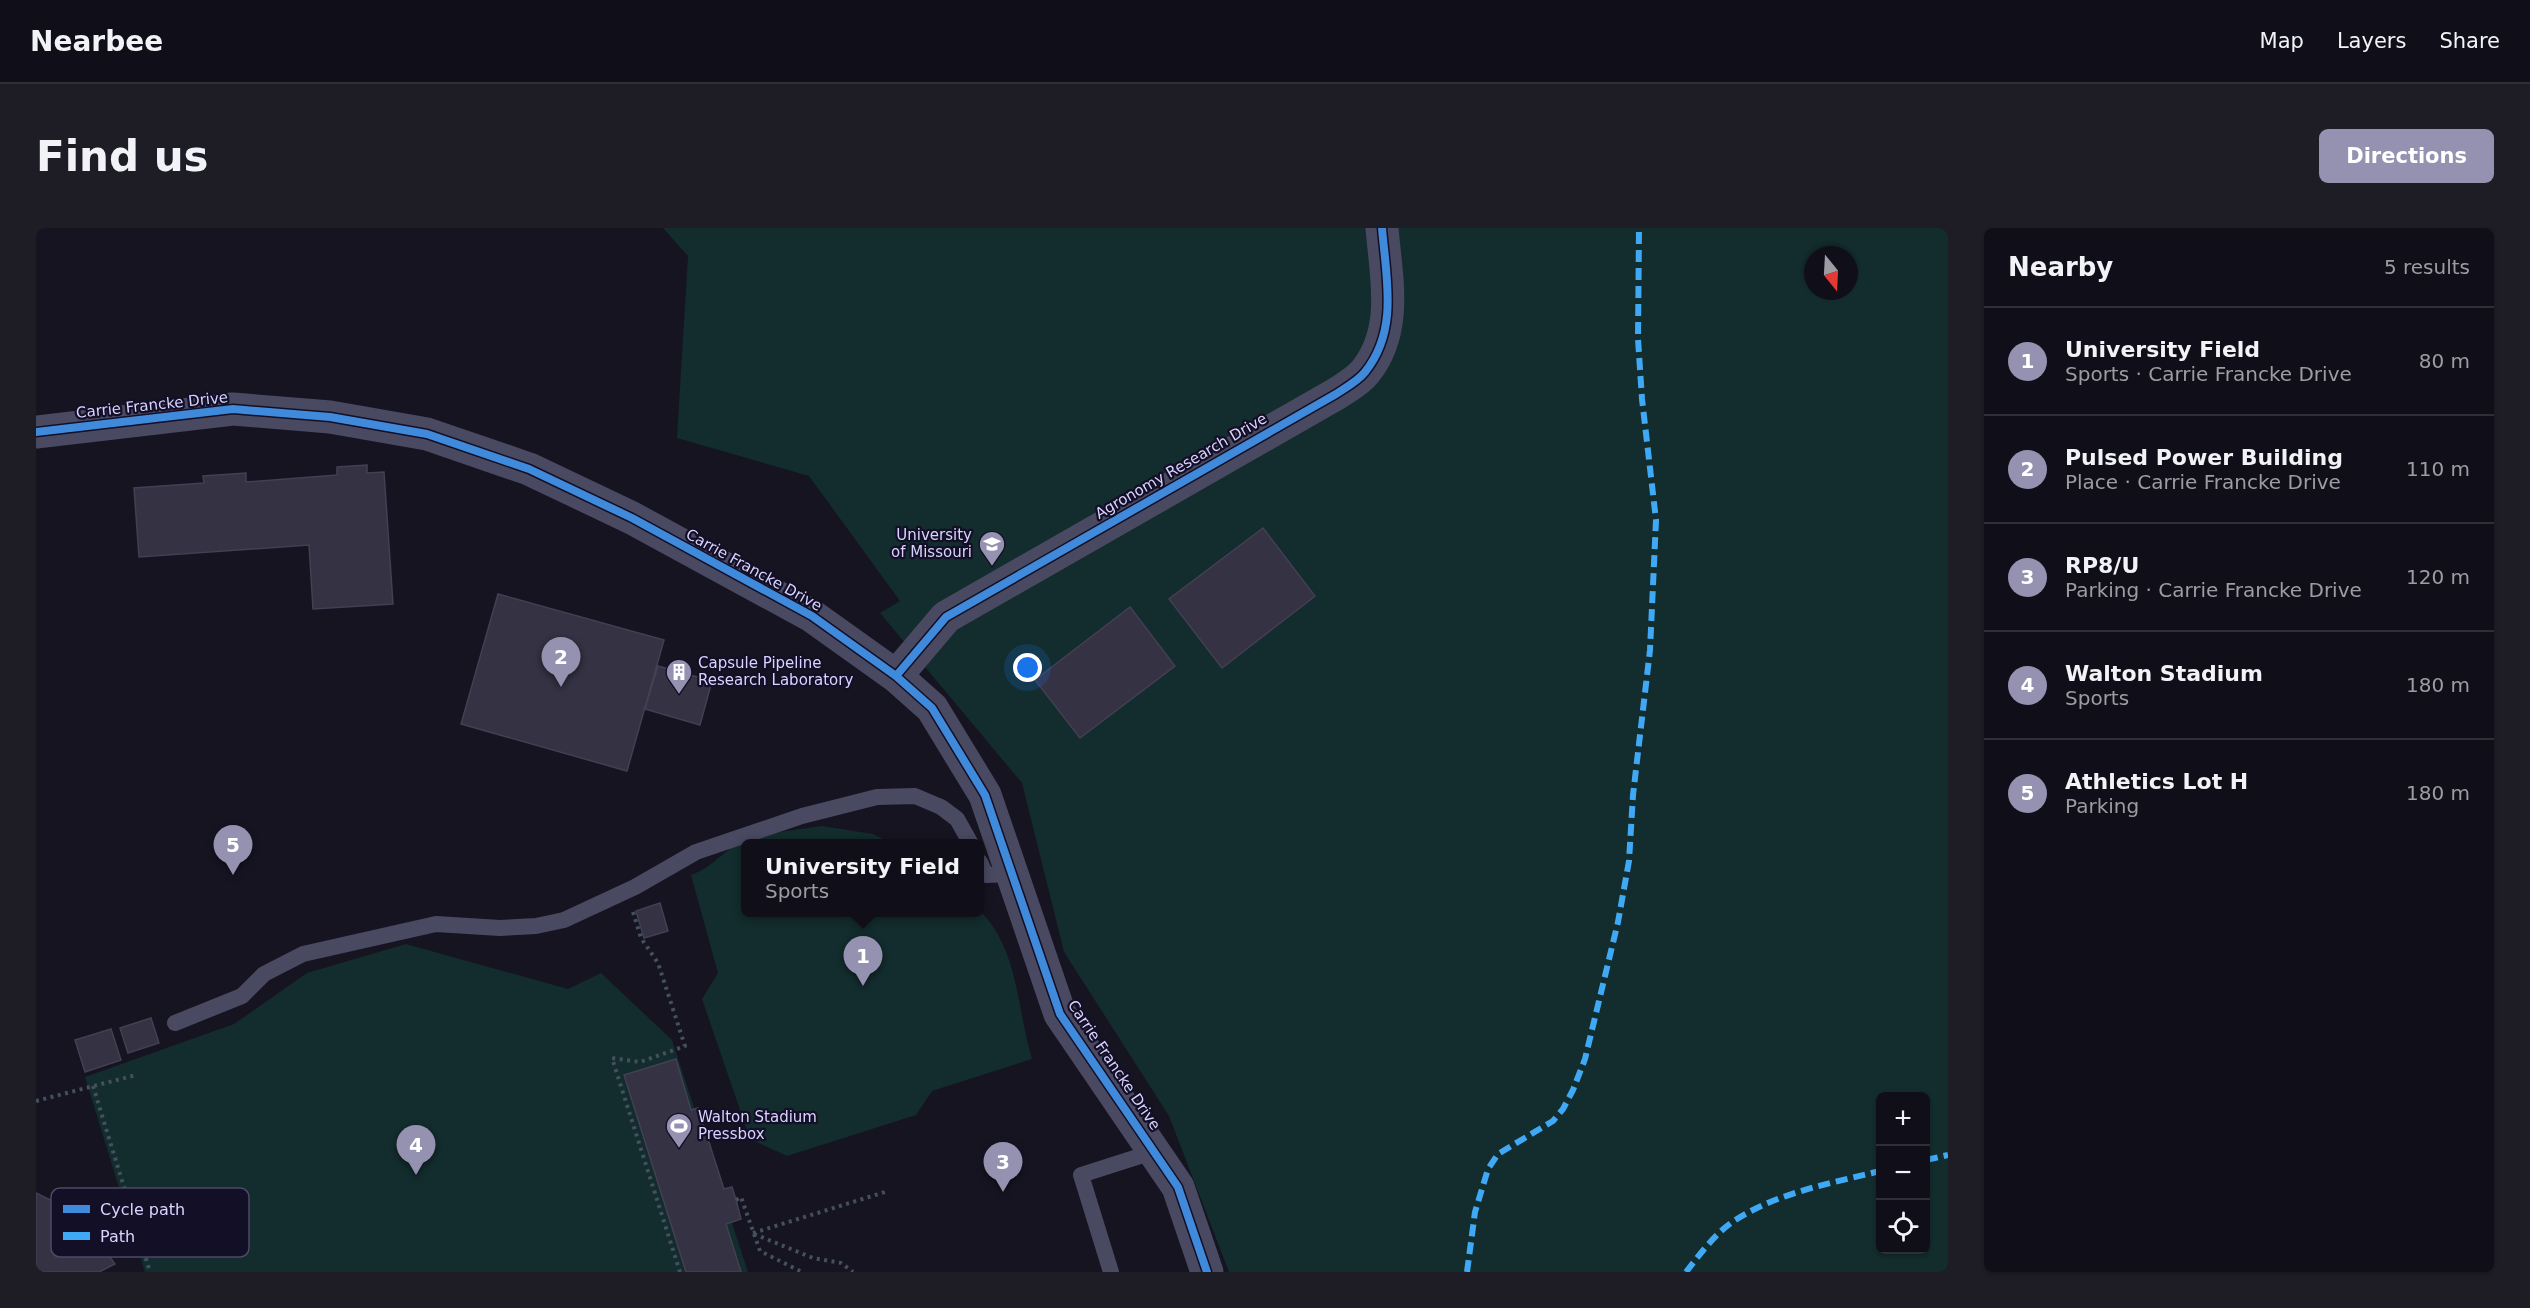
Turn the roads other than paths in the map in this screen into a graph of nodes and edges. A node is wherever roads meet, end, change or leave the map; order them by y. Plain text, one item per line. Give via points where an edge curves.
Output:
1 (1382, 228) edge
2 (36, 432) edge
3 (896, 676) junction
4 (969, 839) edge
5 (984, 871) edge
6 (1012, 874) junction
7 (175, 1023) dead end
8 (1156, 1151) junction
9 (1111, 1272) edge
10 (1207, 1272) edge

1 - 3 street, Agronomy Research Drive via 1389,303 1383,344 1364,373 1336,394 945,617
2 - 3 street, Carrie Francke Drive via 233,409 330,417 428,434 529,469 632,518 812,616
3 - 6 street, Carrie Francke Drive via 932,708 985,795
4 - 7 lane via 957,819 941,807 915,796 877,797 802,816 696,852 564,920 500,928 436,924 303,954 264,974 242,996
5 - 6 lane via 986,875
6 - 8 street, Carrie Francke Drive via 1060,1014
8 - 9 lane via 1081,1174
8 - 10 street, Carrie Francke Drive via 1178,1186

